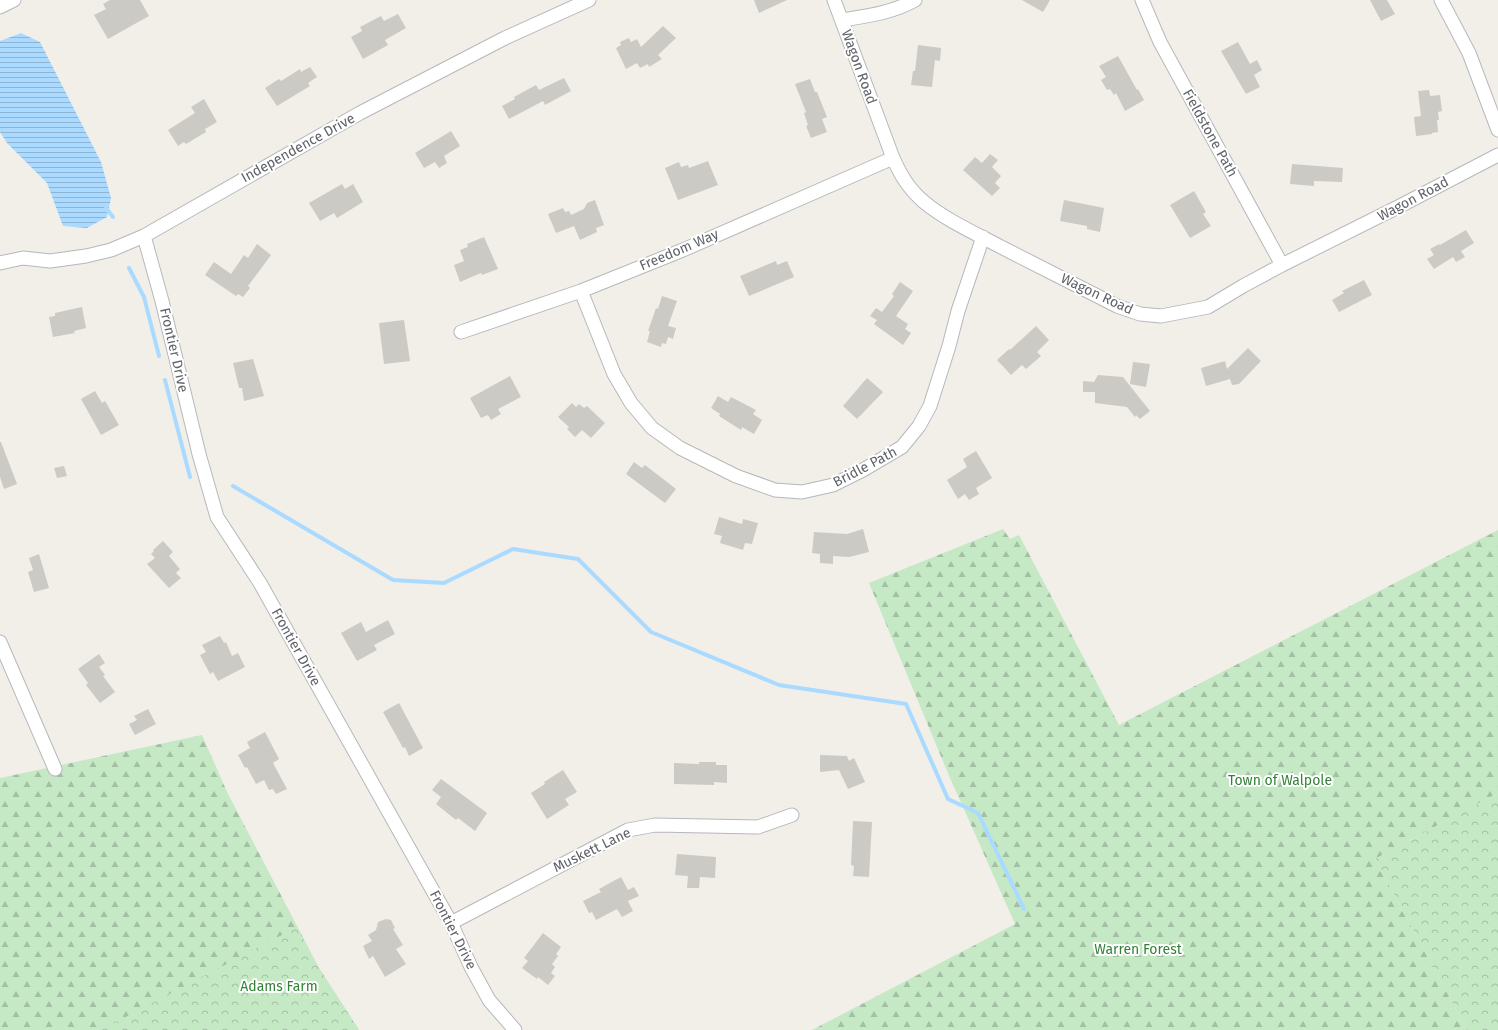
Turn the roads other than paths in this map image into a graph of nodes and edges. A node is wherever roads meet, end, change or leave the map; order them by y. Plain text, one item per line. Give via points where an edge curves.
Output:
1 (14, 0) edge
2 (589, 0) edge
3 (834, 0) edge
4 (915, 0) edge
5 (1142, 0) edge
6 (1441, 0) edge
7 (0, 7) edge
8 (842, 20) junction
9 (1498, 130) edge
10 (1498, 155) edge
11 (893, 158) junction
12 (144, 236) junction
13 (983, 237) junction
14 (0, 263) edge
15 (1282, 265) junction
16 (581, 291) junction
17 (461, 332) dead end
18 (0, 642) edge
19 (55, 769) dead end
20 (792, 815) dead end
21 (451, 923) junction
22 (515, 1030) edge

1 - 7 street
2 - 12 street, Independence Drive via 505,38 360,113
3 - 8 street, Wagon Road
4 - 8 street via 873,16
5 - 15 street, Fieldstone Path via 1160,42
6 - 9 street via 1469,53
8 - 11 street, Wagon Road
10 - 15 street, Wagon Road
11 - 13 street, Wagon Road via 902,178 925,203
11 - 16 street, Freedom Way
12 - 14 street, Independence Drive via 111,250 86,256 50,260 23,258
12 - 21 street, Frontier Drive via 217,517 260,583
13 - 15 street, Wagon Road via 1117,306 1140,314 1161,316 1208,307
13 - 16 street, Bridle Path via 930,406 918,426 902,447 863,470 833,485 802,492 775,490 736,476 680,448 652,428 631,403 614,374
16 - 17 street, Freedom Way
18 - 19 street
20 - 21 street, Muskett Lane via 758,827 655,825 628,830
21 - 22 street, Frontier Drive via 489,1000

